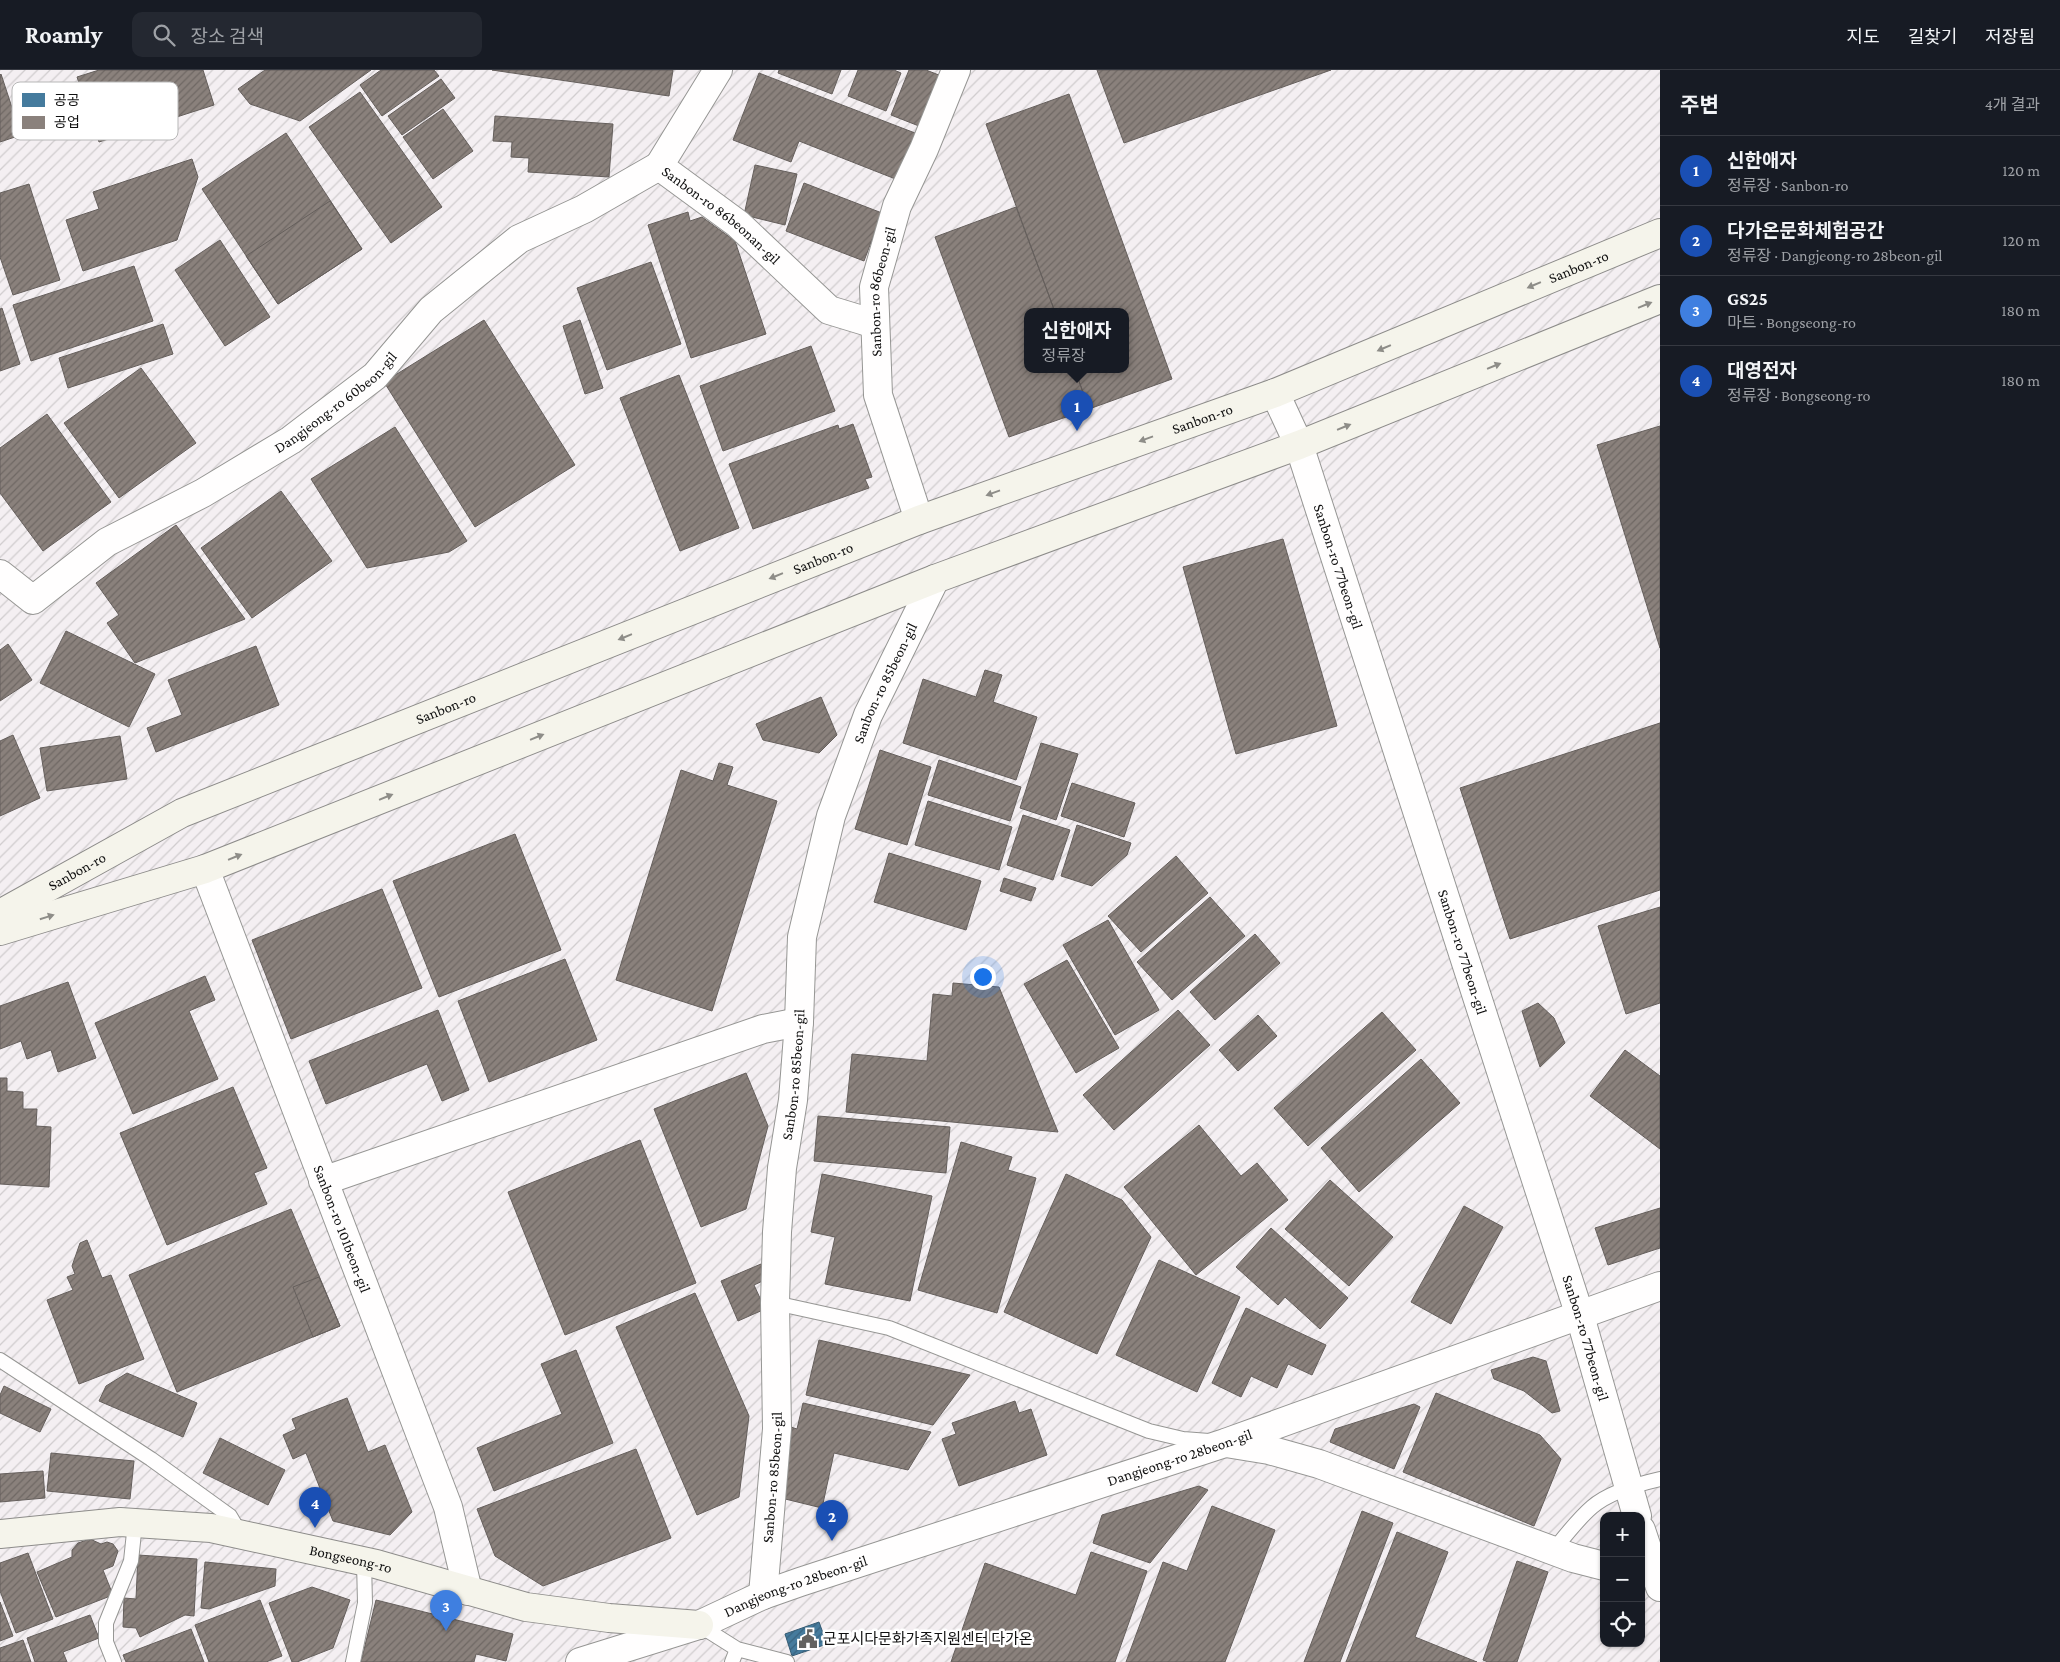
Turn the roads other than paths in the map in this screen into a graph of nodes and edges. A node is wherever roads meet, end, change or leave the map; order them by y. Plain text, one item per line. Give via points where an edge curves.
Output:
1 (718, 70) edge
2 (956, 70) edge
3 (659, 166) junction
4 (1660, 233) edge
5 (1660, 299) edge
6 (875, 324) junction
7 (1275, 393) junction
8 (1299, 445) junction
9 (919, 520) junction
10 (0, 574) edge
11 (935, 579) junction
12 (205, 869) junction
13 (0, 914) edge
14 (0, 931) edge
15 (799, 1022) junction
16 (323, 1181) junction
17 (1660, 1286) edge
18 (775, 1303) junction
19 (1580, 1316) junction
20 (0, 1360) edge
21 (1225, 1443) junction
22 (1660, 1479) edge
23 (1628, 1487) junction
24 (1636, 1512) edge
25 (135, 1523) junction
26 (240, 1533) junction
27 (0, 1534) edge
28 (1645, 1546) edge
29 (1553, 1551) junction
30 (364, 1562) junction
31 (1600, 1565) edge
32 (1652, 1575) edge
33 (468, 1591) junction
34 (763, 1595) junction
35 (699, 1624) junction
36 (735, 1656) edge
37 (114, 1662) edge
38 (353, 1662) edge
39 (580, 1662) edge
40 (787, 1662) edge

1 - 3 street, Sanbon-ro 86beonan-gil
2 - 6 street, Sanbon-ro 86beon-gil via 897,206 874,286
3 - 6 street, Sanbon-ro 86beonan-gil via 738,224 829,310
3 - 10 street, Dangjeong-ro 60beon-gil via 584,210 519,239 432,310 374,376 291,440 203,493 107,542 33,600
4 -> 7 street, Sanbon-ro
8 -> 5 street, Sanbon-ro
6 - 9 street, Sanbon-ro 86beon-gil via 878,395
7 - 8 street, Sanbon-ro 77beon-gil
7 -> 9 street, Sanbon-ro
8 - 11 street, Sanbon-ro
8 - 19 street, Sanbon-ro 77beon-gil
9 -> 13 street, Sanbon-ro via 182,813
12 -> 11 street, Sanbon-ro
11 - 15 street, Sanbon-ro 85beon-gil via 868,715 831,816 802,937
14 -> 12 street, Sanbon-ro
12 - 16 street, Sanbon-ro 101beon-gil
15 - 16 street via 763,1029
15 - 18 street, Sanbon-ro 85beon-gil via 793,1100 782,1168
16 - 33 street, Sanbon-ro 101beon-gil via 448,1507
17 - 19 street, Dangjeong-ro 28beon-gil
18 - 21 lane via 889,1328 1149,1431 1183,1439
18 - 34 street, Sanbon-ro 85beon-gil via 777,1429
19 - 21 street, Dangjeong-ro 28beon-gil
19 - 23 street, Sanbon-ro 77beon-gil
20 - 26 lane via 167,1470 230,1516
21 - 29 street via 1268,1450 1319,1464
21 - 34 street, Dangjeong-ro 28beon-gil
22 - 23 lane
23 - 24 street, Sanbon-ro 77beon-gil
23 - 29 lane via 1593,1505
25 - 26 street, Bongseong-ro
25 - 27 street, Bongseong-ro
25 - 37 lane via 131,1561 106,1623 106,1642
26 - 30 street, Bongseong-ro
28 - 32 street
29 - 31 street
30 - 33 street, Bongseong-ro
30 - 38 lane via 365,1603
33 - 35 street, Bongseong-ro via 526,1607 609,1618
34 - 35 street, Dangjeong-ro 28beon-gil
35 - 36 lane, Dangjeong-ro 28beon-gil
35 - 39 street, Dangjeong-ro 28beon-gil
36 - 40 lane, Dangjeong-ro 28beon-gil

